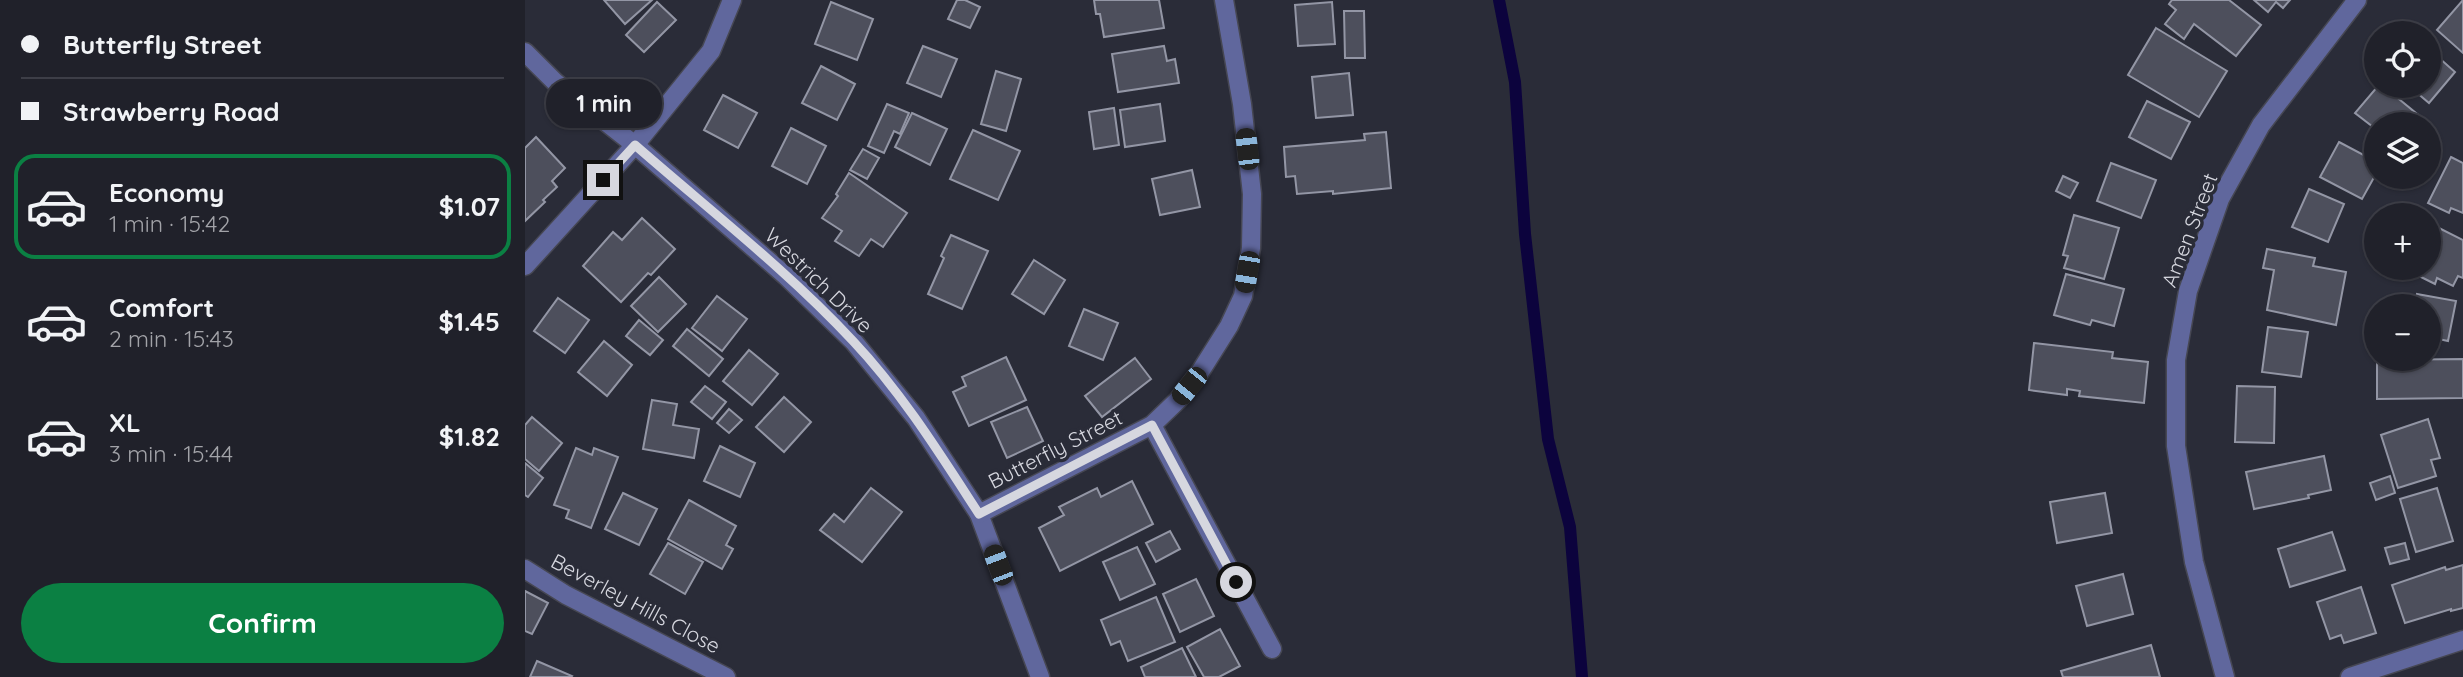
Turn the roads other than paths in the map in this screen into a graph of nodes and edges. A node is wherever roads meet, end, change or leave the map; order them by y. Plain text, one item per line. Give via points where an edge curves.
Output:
1 (731, 0) edge
2 (1224, 0) edge
3 (2357, 0) edge
4 (525, 52) edge
5 (635, 145) junction
6 (525, 266) edge
7 (1152, 425) junction
8 (979, 514) junction
9 (525, 569) edge
10 (2463, 640) edge
11 (1272, 649) dead end
12 (726, 677) edge
13 (1040, 677) edge
14 (2225, 677) edge
15 (2350, 677) edge

1 - 5 street via 711,51
2 - 7 street, Butterfly Street via 1252,194 1251,248 1243,296 1200,372
3 - 14 street, Amen Street via 2261,125 2220,200 2188,291 2176,360 2176,446 2194,562
4 - 5 street, Westrich Drive via 555,82
5 - 6 street
5 - 8 street, Westrich Drive via 786,276 854,342 916,418
7 - 8 street, Butterfly Street
7 - 11 street, Butterfly Street
8 - 13 street, Westrich Drive
9 - 12 street, Beverley Hills Close
10 - 15 street

